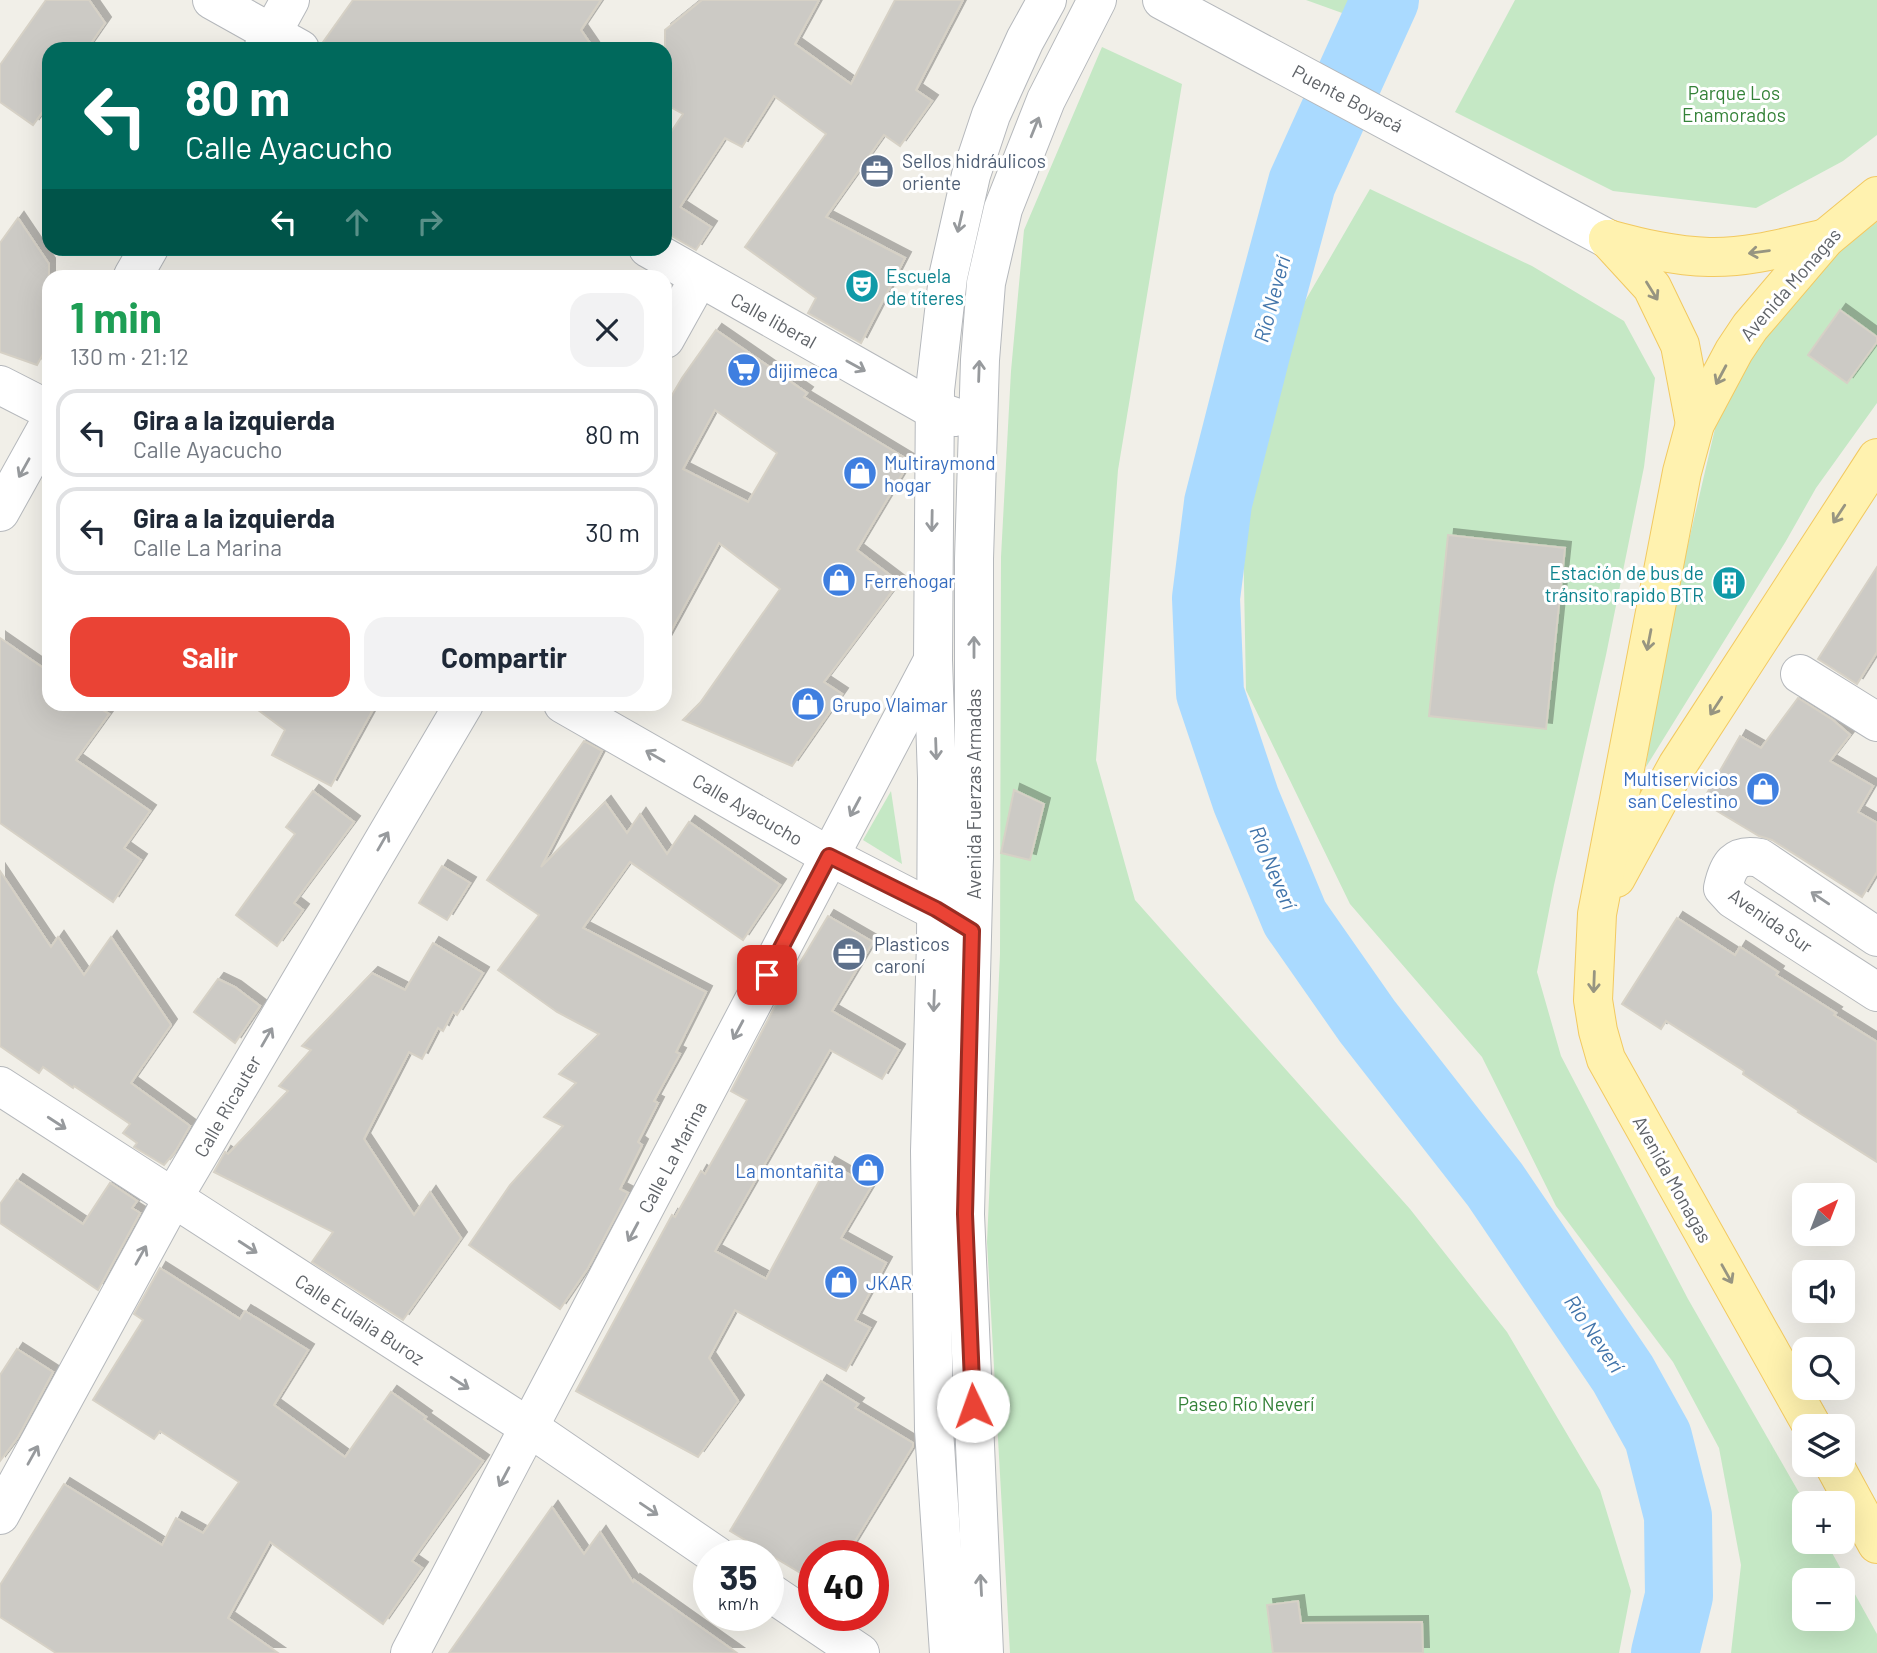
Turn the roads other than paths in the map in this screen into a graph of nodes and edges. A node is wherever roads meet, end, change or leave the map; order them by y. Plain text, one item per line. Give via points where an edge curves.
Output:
1 (212, 0) edge
2 (290, 0) edge
3 (1047, 0) edge
4 (1097, 0) edge
5 (1175, 7) edge
6 (275, 42) edge
7 (279, 42) edge
8 (1877, 196) edge
9 (1826, 238) junction
10 (1608, 239) junction
11 (662, 256) edge
12 (699, 278) junction
13 (672, 326) edge
14 (0, 386) edge
15 (42, 407) edge
16 (934, 410) junction
17 (977, 424) junction
18 (1695, 424) junction
19 (42, 437) edge
20 (1877, 458) edge
21 (0, 512) edge
22 (933, 660) junction
23 (1800, 674) dead end
24 (460, 711) edge
25 (576, 711) edge
26 (1877, 722) edge
27 (829, 856) junction
28 (936, 909) junction
29 (1597, 914) junction
30 (972, 931) junction
31 (1877, 937) edge
32 (1877, 992) edge
33 (0, 1086) edge
34 (173, 1198) junction
35 (1805, 1414) edge
36 (530, 1428) junction
37 (1840, 1477) edge
38 (0, 1515) edge
39 (694, 1540) edge
40 (1877, 1544) edge
41 (784, 1602) edge
42 (410, 1653) edge
43 (860, 1653) edge
44 (949, 1653) edge
45 (984, 1653) edge

1 - 6 street
2 - 7 street
3 -> 16 street, Avenida Fuerzas Armadas via 991,115 971,175 948,277
17 -> 4 street, Avenida Fuerzas Armadas via 986,283 1003,209 1046,100
5 - 10 street, Puente Boyacá
8 - 9 main road, Avenida Monagas
9 -> 10 main road via 1762,253 1710,257 1658,252
9 -> 18 main road, Avenida Monagas via 1749,327
10 -> 18 main road via 1652,287 1680,345
11 - 12 street, Calle liberal
12 - 13 street
12 -> 16 street, Calle liberal
14 - 15 street
16 - 17 street, Calle liberal
16 -> 22 street, Avenida Fuerzas Armadas
30 -> 17 street, Avenida Fuerzas Armadas
18 -> 29 main road, Avenida Monagas via 1679,486
19 -> 21 street
20 -> 29 main road, Avenida Monagas via 1677,766
22 -> 27 street, Calle La Marina
22 -> 28 street, Avenida Fuerzas Armadas
23 - 26 street
34 -> 24 street, Calle Ricauter
27 -> 25 street, Calle Ayacucho
27 - 28 street, Calle Ayacucho
27 -> 36 street, Calle La Marina
28 - 30 street, Calle Ayacucho
28 -> 44 street, Avenida Fuerzas Armadas via 930,1151 933,1402
29 -> 35 main road, Avenida Monagas via 1593,1000 1606,1059
45 -> 30 street, Avenida Fuerzas Armadas via 965,1214
31 -> 32 street, Avenida Sur via 1760,858 1736,859 1726,875 1724,888 1733,899
33 -> 34 street, Calle Eulalia Buroz
34 -> 36 street, Calle Eulalia Buroz
38 -> 34 street, Calle Ricauter
36 -> 39 street, Calle Eulalia Buroz
36 -> 42 street, Calle La Marina
37 - 40 main road
41 - 43 street

